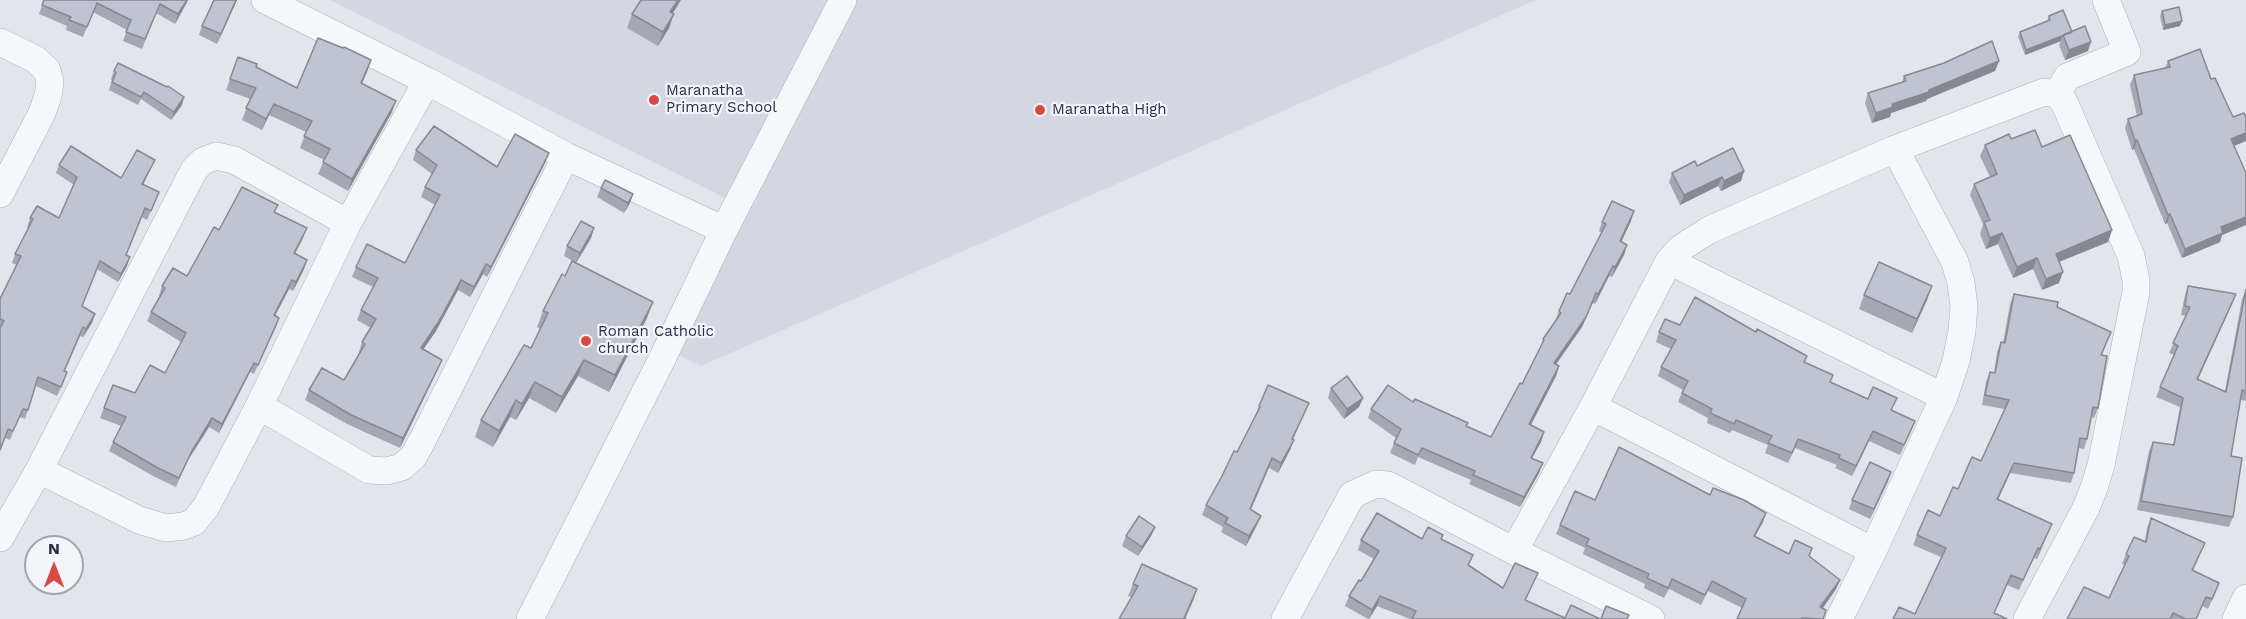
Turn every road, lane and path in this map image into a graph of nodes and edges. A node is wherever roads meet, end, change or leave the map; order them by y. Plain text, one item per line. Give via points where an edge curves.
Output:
1 (267, 0) edge
2 (843, 0) edge
3 (2106, 0) edge
4 (0, 42) edge
5 (427, 81) junction
6 (2057, 94) junction
7 (1895, 148) junction
8 (566, 156) junction
9 (0, 194) edge
10 (348, 224) junction
11 (724, 230) junction
12 (1669, 261) junction
13 (1944, 397) junction
14 (259, 406) junction
15 (1593, 407) junction
16 (39, 470) junction
17 (0, 538) edge
18 (1514, 551) junction
19 (1873, 551) junction
20 (2246, 598) edge
21 (530, 619) edge
22 (1285, 619) edge
23 (1651, 619) edge
24 (1839, 619) edge
25 (2028, 619) edge
26 (2236, 619) edge

1 - 5 street
2 - 11 street
3 - 6 street via 2127,52 2067,77
4 - 9 street via 35,60 47,70 50,81 42,113
5 - 8 street
5 - 10 street
6 - 7 street via 2044,92
6 - 25 street via 2064,102 2131,256 2136,292 2094,488
7 - 12 street via 1709,230
7 - 13 street via 1955,262 1961,283 1962,332
8 - 11 street
8 - 14 street via 421,443 402,467 369,470
10 - 14 street
10 - 16 street via 234,160 216,156 203,161 194,170
11 - 21 street
12 - 13 street
12 - 15 street
13 - 19 street
14 - 16 street via 206,507 194,522 184,526 166,528 139,520
15 - 18 street
15 - 19 street
16 - 17 street
18 - 22 street via 1388,485 1376,484 1352,495
18 - 23 street
19 - 24 street
20 - 26 street

